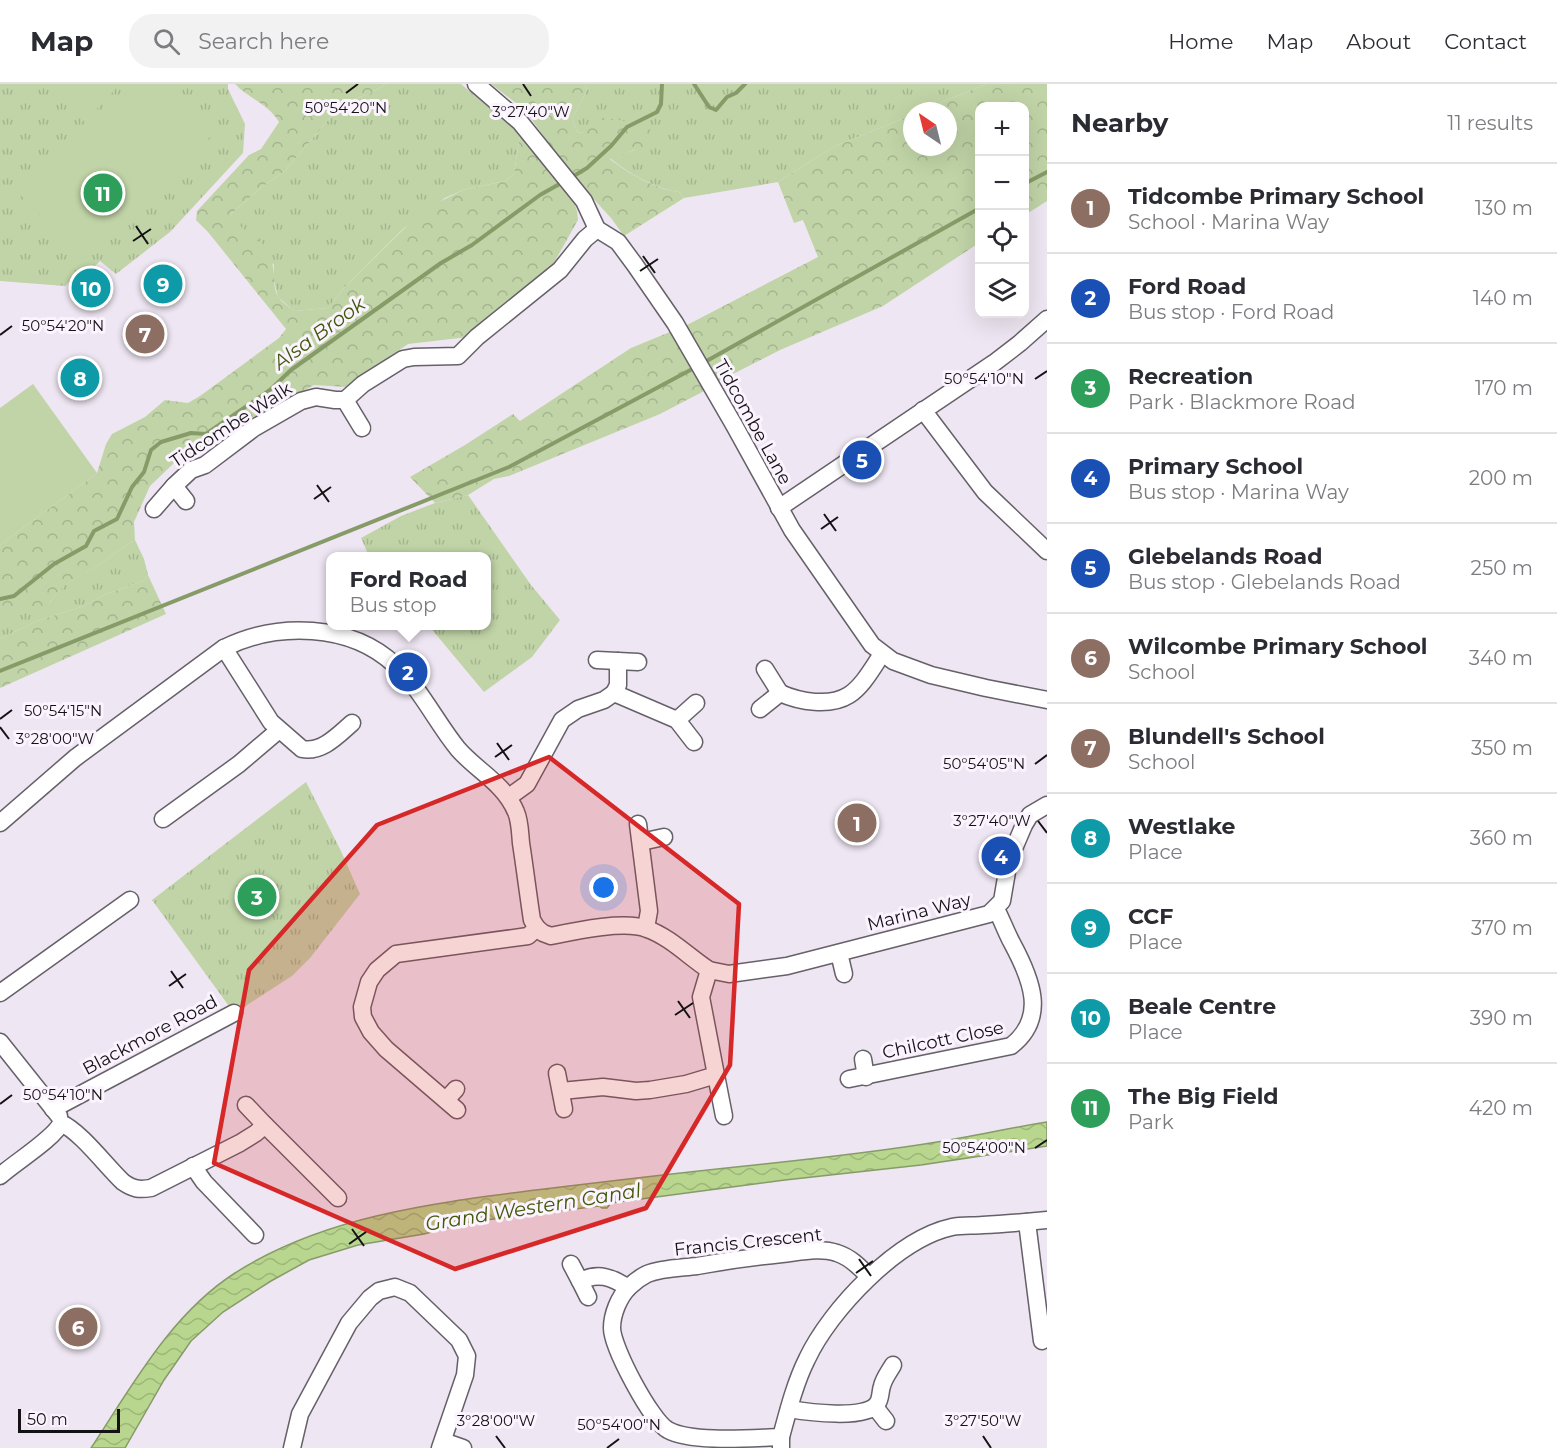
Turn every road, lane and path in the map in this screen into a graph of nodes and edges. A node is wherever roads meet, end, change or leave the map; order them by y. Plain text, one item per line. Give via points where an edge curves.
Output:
1 (476, 84) edge
2 (597, 229) junction
3 (1047, 319) edge
4 (345, 400) junction
5 (923, 410) junction
6 (362, 428) dead end
7 (174, 486) junction
8 (186, 501) dead end
9 (779, 508) junction
10 (154, 509) dead end
11 (1047, 551) edge
12 (224, 648) junction
13 (882, 654) junction
14 (597, 660) dead end
15 (618, 661) junction
16 (638, 662) dead end
17 (765, 669) dead end
18 (614, 693) junction
19 (780, 693) junction
20 (1047, 700) edge
21 (696, 703) dead end
22 (760, 709) dead end
23 (676, 720) junction
24 (352, 723) dead end
25 (279, 730) junction
26 (694, 742) dead end
27 (509, 797) junction
28 (1047, 805) edge
29 (163, 819) dead end
30 (0, 823) edge
31 (638, 824) dead end
32 (664, 837) dead end
33 (641, 842) junction
34 (130, 900) dead end
35 (996, 909) junction
36 (537, 928) junction
37 (646, 928) junction
38 (838, 953) junction
39 (709, 970) junction
40 (844, 974) dead end
41 (0, 993) edge
42 (234, 1013) dead end
43 (0, 1042) edge
44 (863, 1059) dead end
45 (557, 1073) dead end
46 (716, 1074) junction
47 (561, 1091) junction
48 (453, 1100) dead end
49 (246, 1105) dead end
50 (564, 1109) dead end
51 (57, 1116) junction
52 (724, 1116) dead end
53 (265, 1125) junction
54 (193, 1166) junction
55 (0, 1176) edge
56 (328, 1194) dead end
57 (1047, 1220) edge
58 (1027, 1222) junction
59 (255, 1235) dead end
60 (571, 1264) dead end
61 (869, 1277) junction
62 (628, 1288) junction
63 (1043, 1308) edge
64 (1042, 1341) dead end
65 (893, 1365) dead end
66 (875, 1407) junction
67 (789, 1409) junction
68 (886, 1421) dead end
69 (781, 1442) edge
70 (442, 1445) edge
71 (292, 1448) edge
72 (463, 1448) edge

1 - 2 street, Tidcombe Lane via 520,122 584,201
2 - 4 street via 560,270 464,352 458,356 403,359
2 - 9 street, Tidcombe Lane via 618,242 659,300
3 - 5 street via 994,363
4 - 6 street
4 - 7 street, Tidcombe Walk via 316,397 301,401 254,428 205,465 191,470
5 - 9 street
5 - 11 street via 985,492
7 - 8 street, Tidcombe Walk
7 - 10 street, Tidcombe Walk
9 - 13 street, Tidcombe Lane via 852,617
12 - 25 street
12 - 27 street via 251,636 286,630 333,633 356,641 394,664 458,748
12 - 30 street via 75,758
13 - 19 street via 857,688 840,699 804,700
13 - 20 street, Tidcombe Lane via 931,675
14 - 15 street
15 - 16 street
15 - 18 street
17 - 19 street
18 - 23 street
18 - 27 street via 578,708 562,720 526,784
19 - 22 street
21 - 23 street
23 - 26 street
24 - 25 street via 325,745 308,750
25 - 29 street
27 - 36 street via 518,814 530,909
28 - 35 street, Marina Way via 1030,815 1024,825 1009,860 1002,901
31 - 33 street
32 - 33 street
33 - 37 street via 649,911
34 - 41 street via 106,908
35 - 38 street, Marina Way
35 - 44 street, Chilcott Close via 1037,985 1041,1009 1031,1033 1011,1046 858,1078
36 - 37 street via 551,936 631,925
36 - 48 street via 528,936 396,954 376,970 369,982 357,1018 378,1042
37 - 39 street
38 - 39 street, Marina Way via 787,966 729,974
38 - 40 street
39 - 46 street via 701,997
42 - 51 street, Blackmore Road
43 - 51 street
45 - 47 street
46 - 47 street via 650,1090 603,1087
46 - 52 street
47 - 50 street
49 - 53 street
51 - 54 street via 130,1187 151,1188
51 - 55 street, Blackmore Road via 53,1134
53 - 54 street via 240,1143
53 - 56 street
54 - 59 street
57 - 58 street
58 - 61 street via 942,1230 915,1243
58 - 63 street
60 - 62 street via 584,1289 594,1276
61 - 62 street, Francis Crescent via 854,1262 823,1250 662,1271 647,1274
61 - 67 street via 819,1336
62 - 69 street via 615,1310 611,1331 653,1417 668,1430 692,1436
63 - 64 street
65 - 66 street
66 - 67 street via 857,1414
66 - 68 street
67 - 69 street
70 - 71 street via 465,1375 467,1356 459,1340 410,1293 388,1287 370,1298 348,1323 300,1414
70 - 72 street

